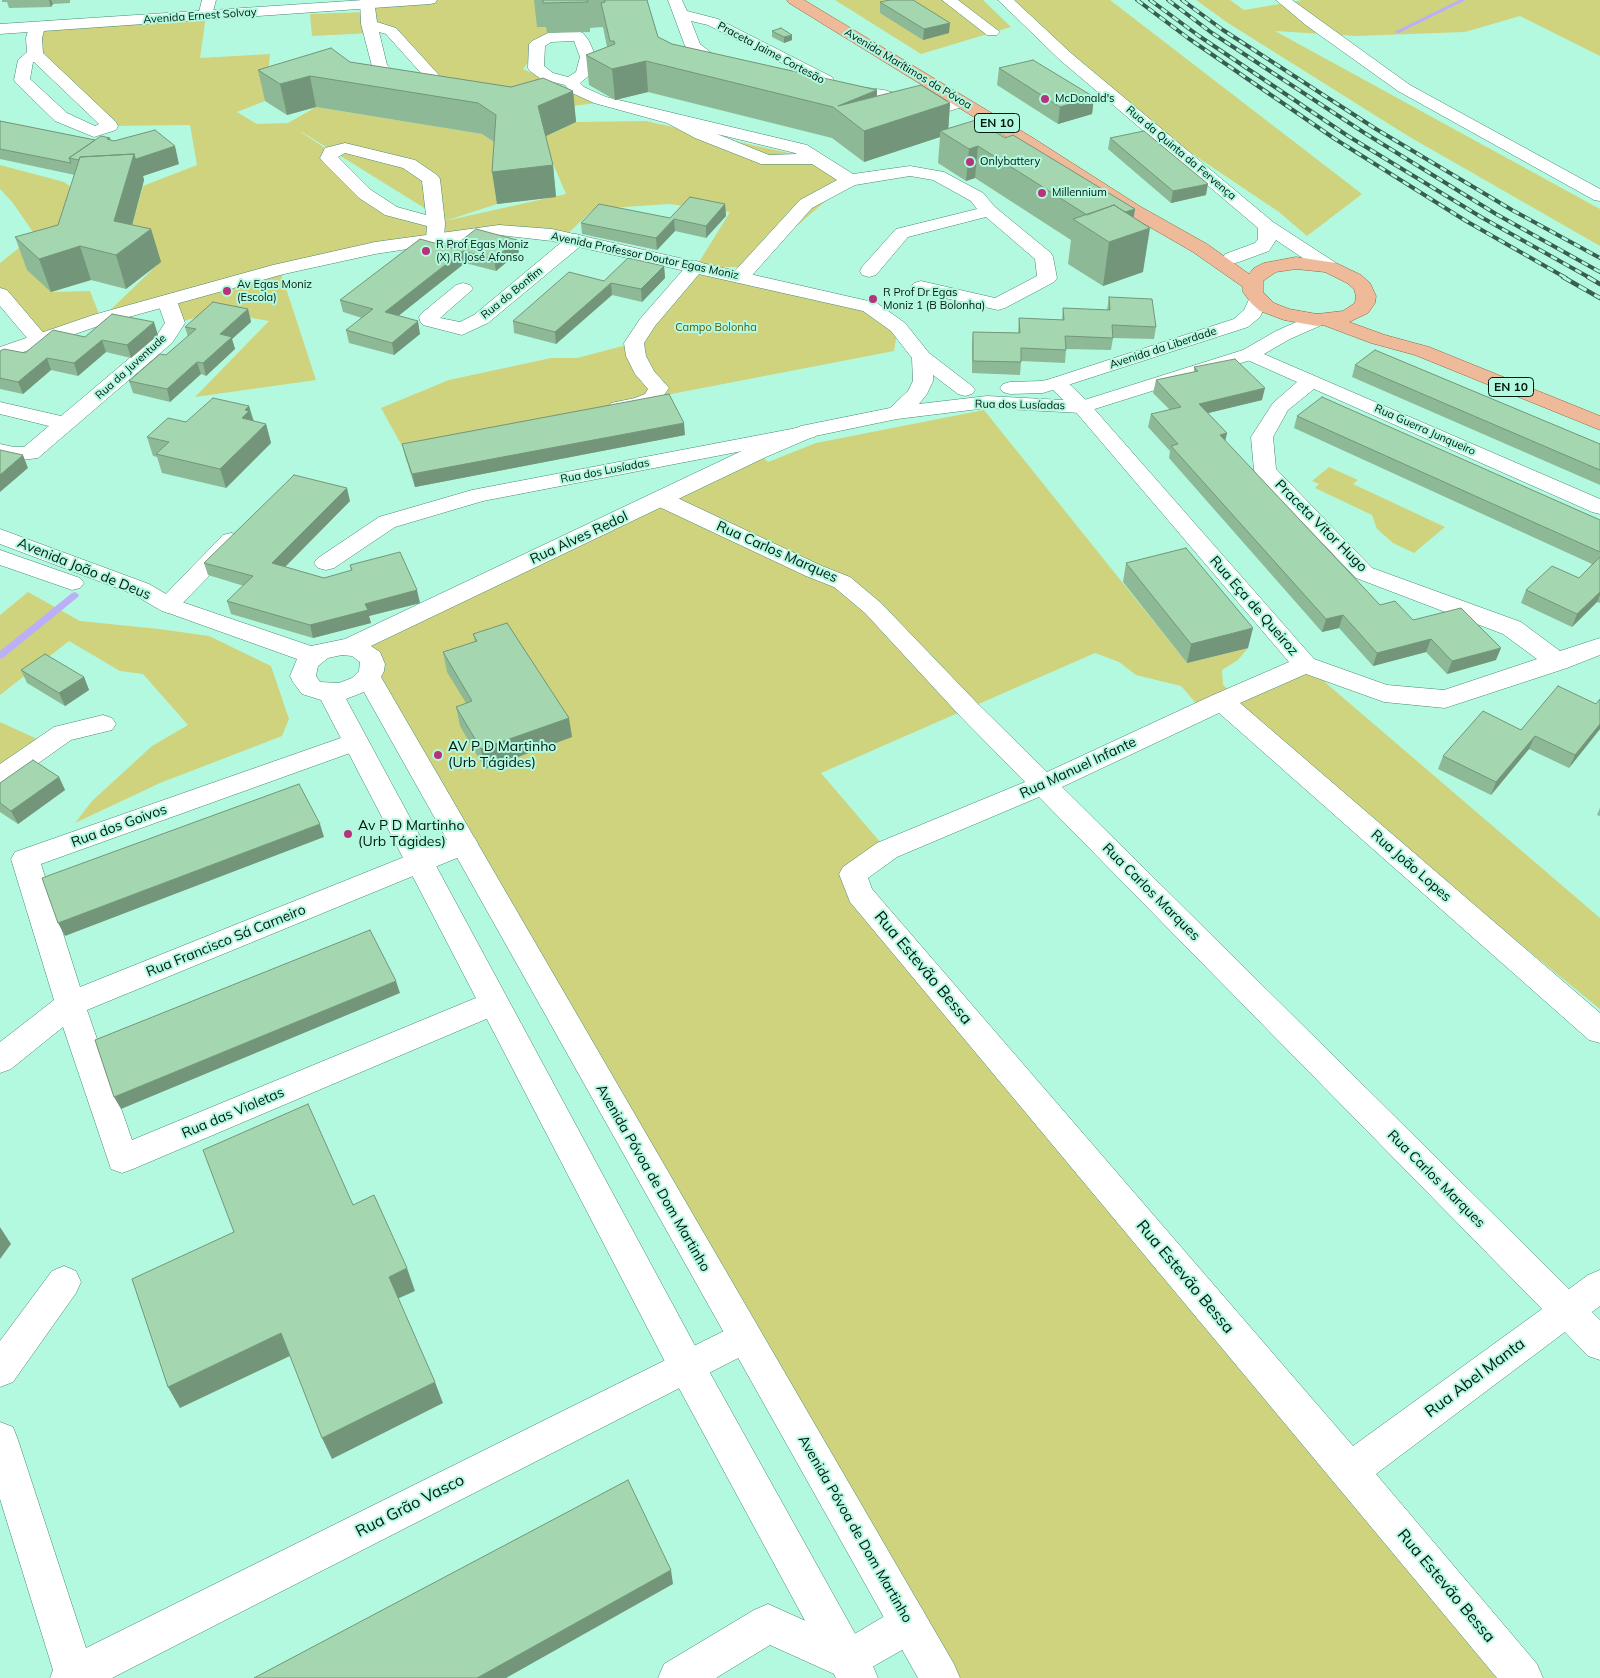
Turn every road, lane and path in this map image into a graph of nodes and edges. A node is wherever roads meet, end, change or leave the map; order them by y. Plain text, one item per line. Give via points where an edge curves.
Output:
1 (301, 0) edge
2 (430, 0) edge
3 (794, 0) edge
4 (950, 0) edge
5 (1005, 0) edge
6 (1283, 0) edge
7 (367, 2) edge
8 (208, 7) edge
9 (678, 7) edge
10 (0, 20) edge
11 (369, 24) junction
12 (36, 27) junction
13 (0, 29) edge
14 (992, 32) dead end
15 (35, 54) junction
16 (751, 69) edge
17 (786, 77) edge
18 (571, 82) dead end
19 (830, 87) junction
20 (415, 98) edge
21 (962, 102) junction
22 (432, 104) edge
23 (850, 180) junction
24 (1600, 196) edge
25 (989, 211) junction
26 (1267, 226) junction
27 (435, 231) junction
28 (576, 240) junction
29 (1200, 248) junction
30 (1232, 258) junction
31 (1277, 266) junction
32 (696, 267) junction
33 (1329, 267) junction
34 (869, 271) dead end
35 (740, 276) junction
36 (921, 287) dead end
37 (463, 289) dead end
38 (1255, 292) junction
39 (0, 294) edge
40 (166, 301) junction
41 (1361, 309) junction
42 (1322, 320) junction
43 (39, 340) junction
44 (1422, 351) junction
45 (0, 354) edge
46 (1250, 354) junction
47 (922, 357) junction
48 (923, 381) junction
49 (1312, 381) junction
50 (1057, 383) junction
51 (988, 386) joint
52 (956, 397) junction
53 (1082, 407) junction
54 (0, 408) edge
55 (602, 410) edge
56 (897, 413) junction
57 (66, 424) junction
58 (1600, 424) edge
59 (809, 431) junction
60 (0, 450) edge
61 (661, 499) junction
62 (1600, 507) edge
63 (245, 527) edge
64 (0, 536) edge
65 (0, 557) edge
66 (326, 563) dead end
67 (168, 605) junction
68 (1600, 646) edge
69 (349, 647) junction
70 (314, 656) junction
71 (1558, 662) junction
72 (1304, 665) junction
73 (368, 677) junction
74 (330, 692) junction
75 (1222, 701) junction
76 (103, 724) dead end
77 (355, 742) junction
78 (0, 777) edge
79 (1044, 784) junction
80 (464, 844) junction
81 (419, 862) junction
82 (853, 874) joint
83 (494, 1003) junction
84 (70, 1004) junction
85 (1600, 1032) edge
86 (0, 1060) edge
87 (64, 1282) dead end
88 (1600, 1286) edge
89 (1566, 1309) junction
90 (744, 1337) junction
91 (1600, 1344) edge
92 (687, 1366) junction
93 (0, 1370) edge
94 (0, 1440) edge
95 (1350, 1471) junction
96 (909, 1624) junction
97 (849, 1672) edge
98 (73, 1676) edge
99 (678, 1678) edge
100 (940, 1678) edge
101 (1523, 1678) edge

1 - 8 street, Avenida Ernest Solvay
2 - 7 street, Avenida Ernest Solvay
3 - 21 main road, Avenida Marítimos da Póvoa / EN 10
4 - 14 street
5 - 26 street, Rua da Quinta da Fervença via 1066,57
6 - 24 street via 1404,88
7 - 8 street, Avenida Ernest Solvay
7 - 11 street
8 - 10 street, Avenida Ernest Solvay
8 - 12 street, Avenida Ernest Solvay
9 - 16 street, Praceta Jaime Cortesão via 693,46 709,59
9 - 19 street, Praceta Jaime Cortesão via 826,80
11 - 20 street via 379,68
11 - 22 street via 392,31 453,100 446,105
12 - 13 street, Avenida Ernest Solvay
12 - 15 street
15 - 15 street via 26,60 22,80 62,117 94,132 110,126
17 - 19 street, Praceta Jaime Cortesão
18 - 23 street via 578,90 600,100 801,149
19 - 21 street, Praceta Jaime Cortesão via 884,94 937,110
21 - 29 main road, Avenida Marítimos da Póvoa / EN 10
23 - 25 street via 910,171 938,176 977,197
23 - 35 street via 806,204
25 - 34 street via 902,233
25 - 36 street via 1044,256 1048,278 998,304
26 - 30 street via 1268,239 1262,247
26 - 31 street, Rua da Quinta da Fervença via 1283,253
26 - 33 street, Rua da Quinta da Fervença
27 - 27 street via 431,179 409,164 345,148 331,152 329,158 365,194 391,211
27 - 28 street, Avenida Professor Doutor Egas Moniz via 499,230
27 - 40 street, Avenida Professor Doutor Egas Moniz
28 - 32 street, Avenida Professor Doutor Egas Moniz
28 - 37 street, Rua do Bonfim via 481,319 462,329 430,321 429,317
29 - 30 main road, Avenida Marítimos da Póvoa / EN 10
29 - 38 main road, Avenida Marítimos da Póvoa / EN 10
30 - 31 main road, Avenida Marítimos da Póvoa / EN 10
31 - 33 main road, EN 10 via 1309,264
31 - 38 main road via 1260,272 1254,279
32 - 35 street, Avenida Professor Doutor Egas Moniz
32 - 55 street via 647,323 634,343 645,374 659,388 652,398 640,403
33 - 41 main road, EN 10 via 1363,287 1366,296
35 - 47 street, Avenida Professor Doutor Egas Moniz via 870,307 898,328
38 - 42 main road, EN 10 via 1267,307 1284,314
38 - 50 street, Avenida da Liberdade via 1253,313 1241,323
39 - 43 street
40 - 43 street, Avenida Professor Doutor Egas Moniz
40 - 57 street, Rua da Juventude via 175,323 165,339
41 - 42 main road, EN 10 via 1348,316
41 - 44 main road, EN 10
42 - 44 main road, EN 10
42 - 46 street via 1283,335
43 - 45 street, Avenida Professor Doutor Egas Moniz
44 - 58 main road, EN 10
46 - 49 street, Rua Guerra Junqueiro
46 - 53 street
47 - 48 street
47 - 52 street, Avenida Professor Doutor Egas Moniz
48 - 52 street
48 - 56 street via 917,394
49 - 62 street, Rua Guerra Junqueiro
49 - 71 street, Praceta Vitor Hugo via 1280,408 1262,437 1265,470 1364,573 1512,628
50 - 51 street, Avenida da Liberdade via 1043,387
50 - 53 street, Rua Eça de Queiroz
51 - 52 street, Rua dos Lusíadas
52 - 53 street, Rua dos Lusíadas via 987,402
52 - 56 street, Rua dos Lusíadas
53 - 72 street, Rua Eça de Queiroz
54 - 57 street
56 - 59 street, Rua dos Lusíadas
57 - 60 street, Rua da Juventude via 30,453 13,454
59 - 61 street, Rua Alves Redol
59 - 66 street, Rua dos Lusíadas via 480,495 387,522
61 - 69 street, Rua Alves Redol
61 - 79 street, Rua Carlos Marques via 842,582 873,608
63 - 67 street
64 - 67 street, Avenida João de Deus via 141,589
65 - 67 street, Avenida João de Deus via 126,602
67 - 70 street, Avenida João de Deus
68 - 71 street, Rua Eça de Queiroz
69 - 70 street via 327,650
69 - 73 street via 371,658 372,671
70 - 74 street via 303,676 311,688
71 - 72 street, Rua Eça de Queiroz via 1445,699 1384,693
72 - 75 street, Rua Manuel Infante
73 - 74 street via 352,689
73 - 80 street, Avenida Póvoa de Dom Martinho
74 - 77 street
75 - 79 street, Rua Manuel Infante
75 - 85 street, Rua João Lopes
76 - 78 street via 63,733
77 - 81 street
77 - 84 street, Rua dos Goivos via 25,859
79 - 82 street, Rua Manuel Infante via 887,850
79 - 89 street, Rua Carlos Marques
80 - 81 street, Rua Francisco Sá Carneiro
80 - 90 street, Avenida Póvoa de Dom Martinho
81 - 83 street
81 - 84 street, Rua Francisco Sá Carneiro
82 - 95 street, Rua Estevão Bessa via 860,894
83 - 84 street, Rua das Violetas via 122,1159
83 - 92 street
84 - 86 street, Rua Francisco Sá Carneiro
87 - 93 street
88 - 89 street, Rua Abel Manta
89 - 91 street, Rua Carlos Marques
89 - 95 street, Rua Abel Manta
90 - 92 street, Rua Grão Vasco
90 - 96 street, Avenida Póvoa de Dom Martinho
92 - 97 street
92 - 98 street, Rua Grão Vasco
94 - 98 street, Rua Grão Vasco
95 - 101 street, Rua Estevão Bessa
96 - 97 street
96 - 100 street, Avenida Póvoa de Dom Martinho
97 - 99 street via 768,1624

